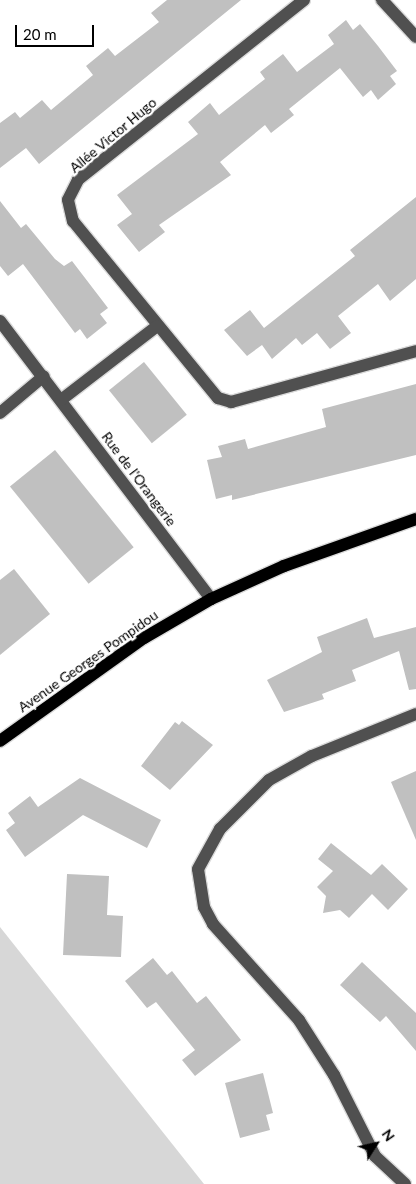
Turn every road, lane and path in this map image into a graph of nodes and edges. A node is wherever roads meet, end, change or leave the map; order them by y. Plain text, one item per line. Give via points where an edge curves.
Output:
1 (304, 0) edge
2 (382, 0) edge
3 (416, 38) edge
4 (0, 321) edge
5 (158, 326) junction
6 (416, 351) edge
7 (44, 376) junction
8 (61, 400) junction
9 (0, 412) edge
10 (416, 519) edge
11 (211, 599) junction
12 (416, 714) edge
13 (0, 741) edge
14 (405, 1184) edge

1 - 5 street, Allée Victor Hugo via 78,180 68,200 73,221
2 - 3 street
4 - 7 street, Rue de l'Orangerie
5 - 6 street, Allée Victor Hugo via 207,389 231,402
5 - 8 street
7 - 8 street, Rue de l'Orangerie
7 - 9 street
8 - 11 street, Rue de l'Orangerie
10 - 11 main road, Avenue Georges Pompidou via 284,566
11 - 13 main road, Avenue Georges Pompidou via 144,638
12 - 14 street via 312,756 268,780 220,829 198,869 204,907 213,924 299,1020 334,1075 375,1156

